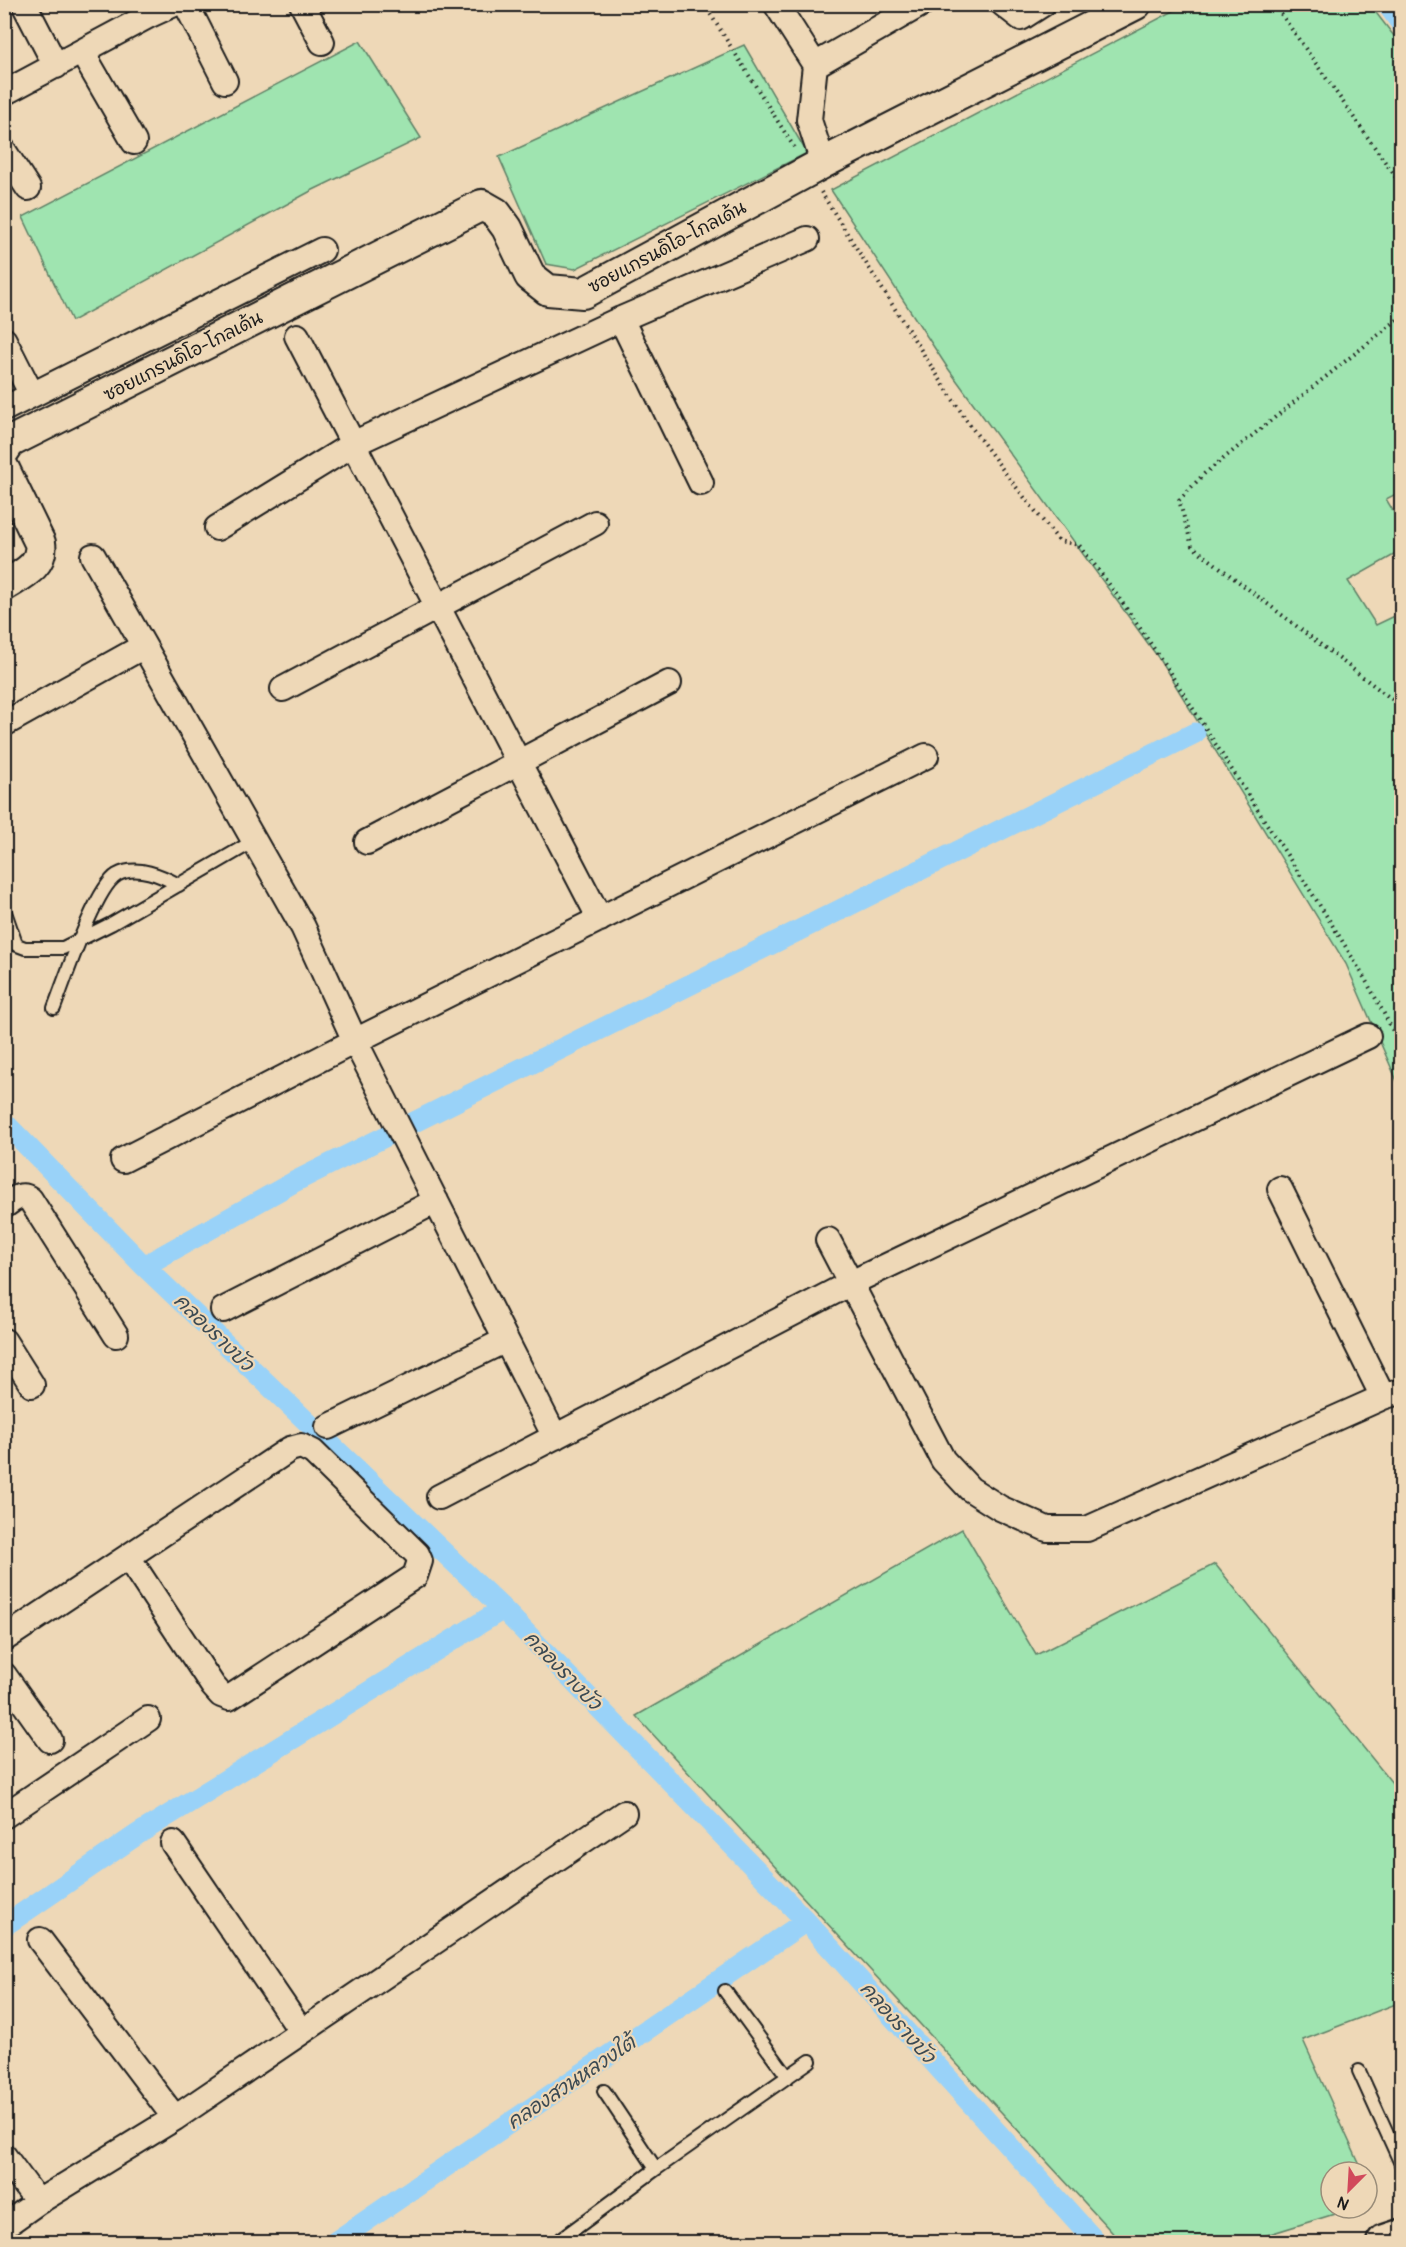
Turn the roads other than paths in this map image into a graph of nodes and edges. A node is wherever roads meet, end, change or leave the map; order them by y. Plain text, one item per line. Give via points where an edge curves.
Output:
1 (24, 4) edge
2 (174, 4) edge
3 (186, 4) edge
4 (302, 4) edge
5 (776, 4) edge
6 (1003, 4) edge
7 (1043, 4) edge
8 (1136, 4) edge
9 (921, 5) edge
10 (147, 10) edge
11 (322, 42) dead end
12 (82, 52) junction
13 (815, 65) junction
14 (56, 66) junction
15 (225, 81) dead end
16 (4, 93) edge
17 (134, 142) dead end
18 (4, 151) edge
19 (816, 167) junction
20 (28, 188) dead end
21 (807, 239) dead end
22 (322, 250) dead end
23 (621, 319) junction
24 (297, 336) dead end
25 (4, 340) edge
26 (32, 395) junction
27 (4, 409) edge
28 (355, 443) junction
29 (4, 451) edge
30 (4, 469) edge
31 (701, 483) dead end
32 (595, 523) dead end
33 (217, 528) dead end
34 (93, 556) dead end
35 (4, 586) edge
36 (438, 608) junction
37 (144, 646) junction
38 (669, 684) dead end
39 (283, 689) dead end
40 (4, 724) edge
41 (926, 756) dead end
42 (519, 764) junction
43 (254, 841) junction
44 (367, 842) dead end
45 (179, 885) junction
46 (4, 909) edge
47 (600, 919) junction
48 (82, 939) junction
49 (10, 942) edge
50 (54, 1008) dead end
51 (1368, 1036) dead end
52 (355, 1041) junction
53 (123, 1160) dead end
54 (1280, 1189) dead end
55 (435, 1201) junction
56 (4, 1206) edge
57 (828, 1240) dead end
58 (851, 1284) junction
59 (223, 1310) dead end
60 (116, 1335) dead end
61 (506, 1340) junction
62 (4, 1341) edge
63 (32, 1385) dead end
64 (1392, 1394) edge
65 (328, 1427) dead end
66 (555, 1437) junction
67 (439, 1497) dead end
68 (128, 1557) junction
69 (4, 1639) edge
70 (4, 1675) edge
71 (148, 1719) dead end
72 (50, 1740) dead end
73 (624, 1813) dead end
74 (4, 1816) edge
75 (173, 1843) dead end
76 (40, 1940) dead end
77 (725, 1991) dead end
78 (301, 2031) junction
79 (810, 2061) dead end
80 (1359, 2071) dead end
81 (788, 2077) junction
82 (604, 2091) dead end
83 (175, 2118) junction
84 (4, 2156) edge
85 (1401, 2166) edge
86 (656, 2169) junction
87 (38, 2202) junction
88 (4, 2226) edge
89 (1401, 2236) edge
90 (556, 2242) edge
91 (1384, 2242) edge

1 - 14 street
2 - 10 street
3 - 15 street
4 - 11 street
5 - 13 street
6 - 7 street via 1021,18
8 - 19 street, ซอยแกรนดิโอ-โกลเด้น
9 - 13 street
10 - 12 street
12 - 14 street
12 - 17 street
13 - 19 street via 809,120
14 - 16 street
18 - 20 street
19 - 29 street, ซอยแกรนดิโอ-โกลเด้น via 583,292 548,290 530,276 507,228 496,213 482,205 10,442
21 - 23 street
22 - 26 street
23 - 28 street
23 - 31 street
24 - 28 street
25 - 26 street
26 - 27 street
28 - 33 street
28 - 36 street
30 - 35 street via 41,549 35,566
32 - 36 street
34 - 37 street
36 - 39 street
36 - 42 street
37 - 40 street
37 - 43 street
38 - 42 street
41 - 47 street
42 - 44 street
42 - 47 street
43 - 45 lane
43 - 52 street via 303,927
45 - 48 lane
45 - 48 lane via 156,873 118,874 103,888
46 - 49 lane
47 - 52 street
48 - 49 lane via 63,948 25,948
48 - 50 lane
51 - 58 street
52 - 53 street
52 - 55 street
54 - 64 street
55 - 59 street
55 - 61 street
56 - 60 street via 20,1196 30,1199
57 - 58 street
58 - 64 street via 943,1460 970,1489 1000,1508 1047,1529 1087,1529
58 - 66 street
61 - 65 street
61 - 66 street
62 - 63 street
66 - 67 street
68 - 68 street via 213,1686 229,1698 415,1576 420,1561 313,1452 301,1446 290,1449
68 - 69 street
70 - 72 street
71 - 74 street
73 - 78 street
75 - 78 street
76 - 83 street
77 - 81 lane
78 - 83 street
79 - 81 lane
80 - 85 lane
81 - 86 lane
82 - 86 lane
83 - 87 street
84 - 87 street
86 - 90 lane
87 - 88 street
89 - 91 main road

